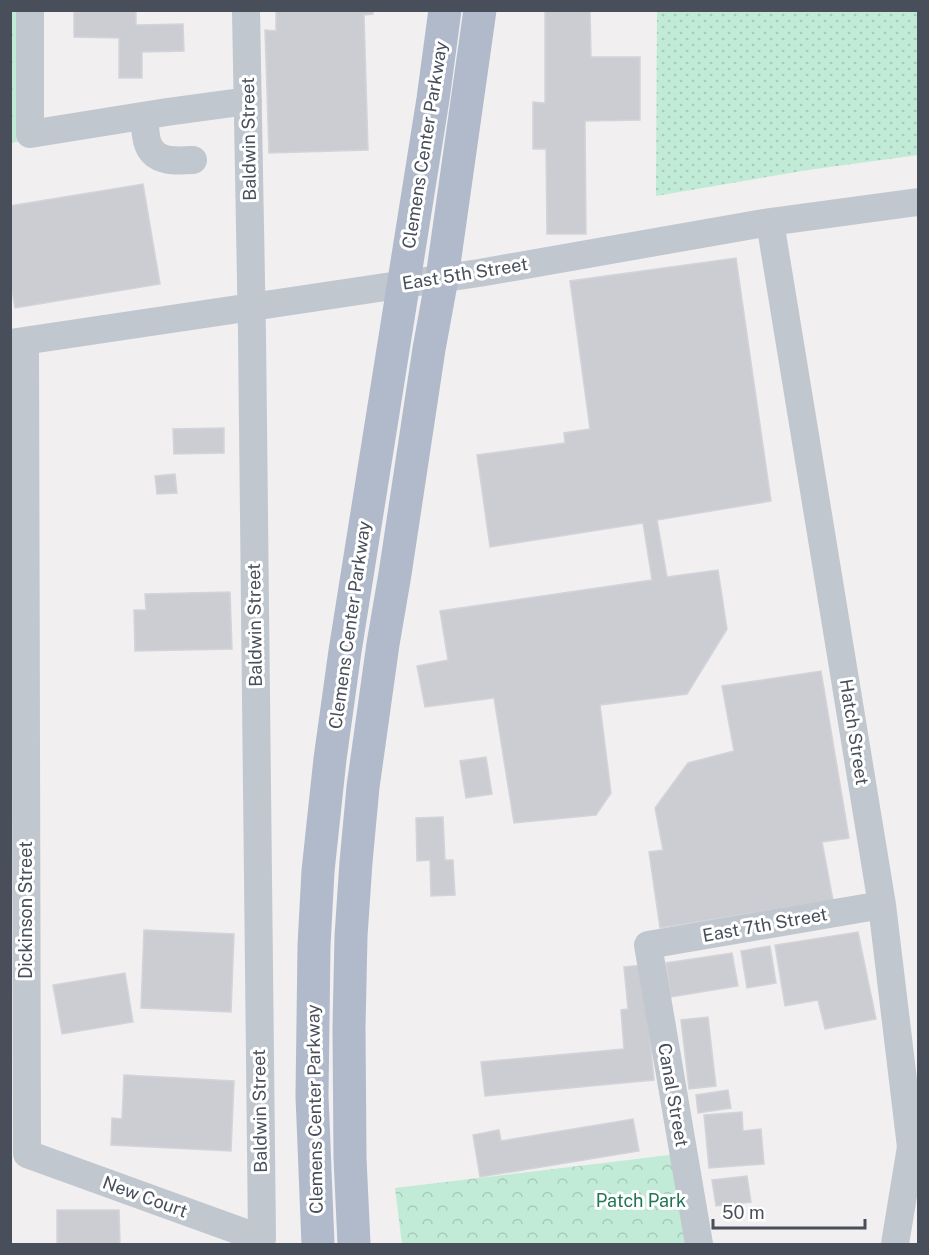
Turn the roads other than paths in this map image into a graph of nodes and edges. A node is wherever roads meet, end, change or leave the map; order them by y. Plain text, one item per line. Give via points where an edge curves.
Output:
1 (30, 10) edge
2 (246, 10) edge
3 (444, 10) edge
4 (480, 10) edge
5 (248, 101) junction
6 (144, 116) junction
7 (193, 160) dead end
8 (918, 202) edge
9 (770, 222) junction
10 (442, 278) junction
11 (404, 283) junction
12 (252, 306) junction
13 (18, 342) edge
14 (882, 904) junction
15 (648, 945) joint
16 (27, 1154) joint
17 (262, 1239) joint
18 (318, 1245) edge
19 (354, 1245) edge
20 (699, 1245) edge
21 (895, 1245) edge

1 - 6 street via 30,134
2 - 5 street, Baldwin Street
3 - 11 main road, Clemens Center Parkway
4 - 10 main road, Clemens Center Parkway
5 - 6 street
5 - 12 street, Baldwin Street
6 - 7 street via 147,143 152,151 162,159
8 - 9 street, East 5th Street
9 - 10 street, East 5th Street
9 - 14 street, Hatch Street
10 - 11 street, East 5th Street
10 - 19 main road, Clemens Center Parkway via 383,644 356,861 349,1070
11 - 12 street, East 5th Street
11 - 18 main road, Clemens Center Parkway via 345,651 318,870 312,1096
12 - 13 street, East 5th Street
12 - 17 street, Baldwin Street
13 - 16 street, Dickinson Street
14 - 15 street, East 7th Street
14 - 21 street, Hatch Street via 911,1147
15 - 20 street, Canal Street
16 - 17 street, New Court

